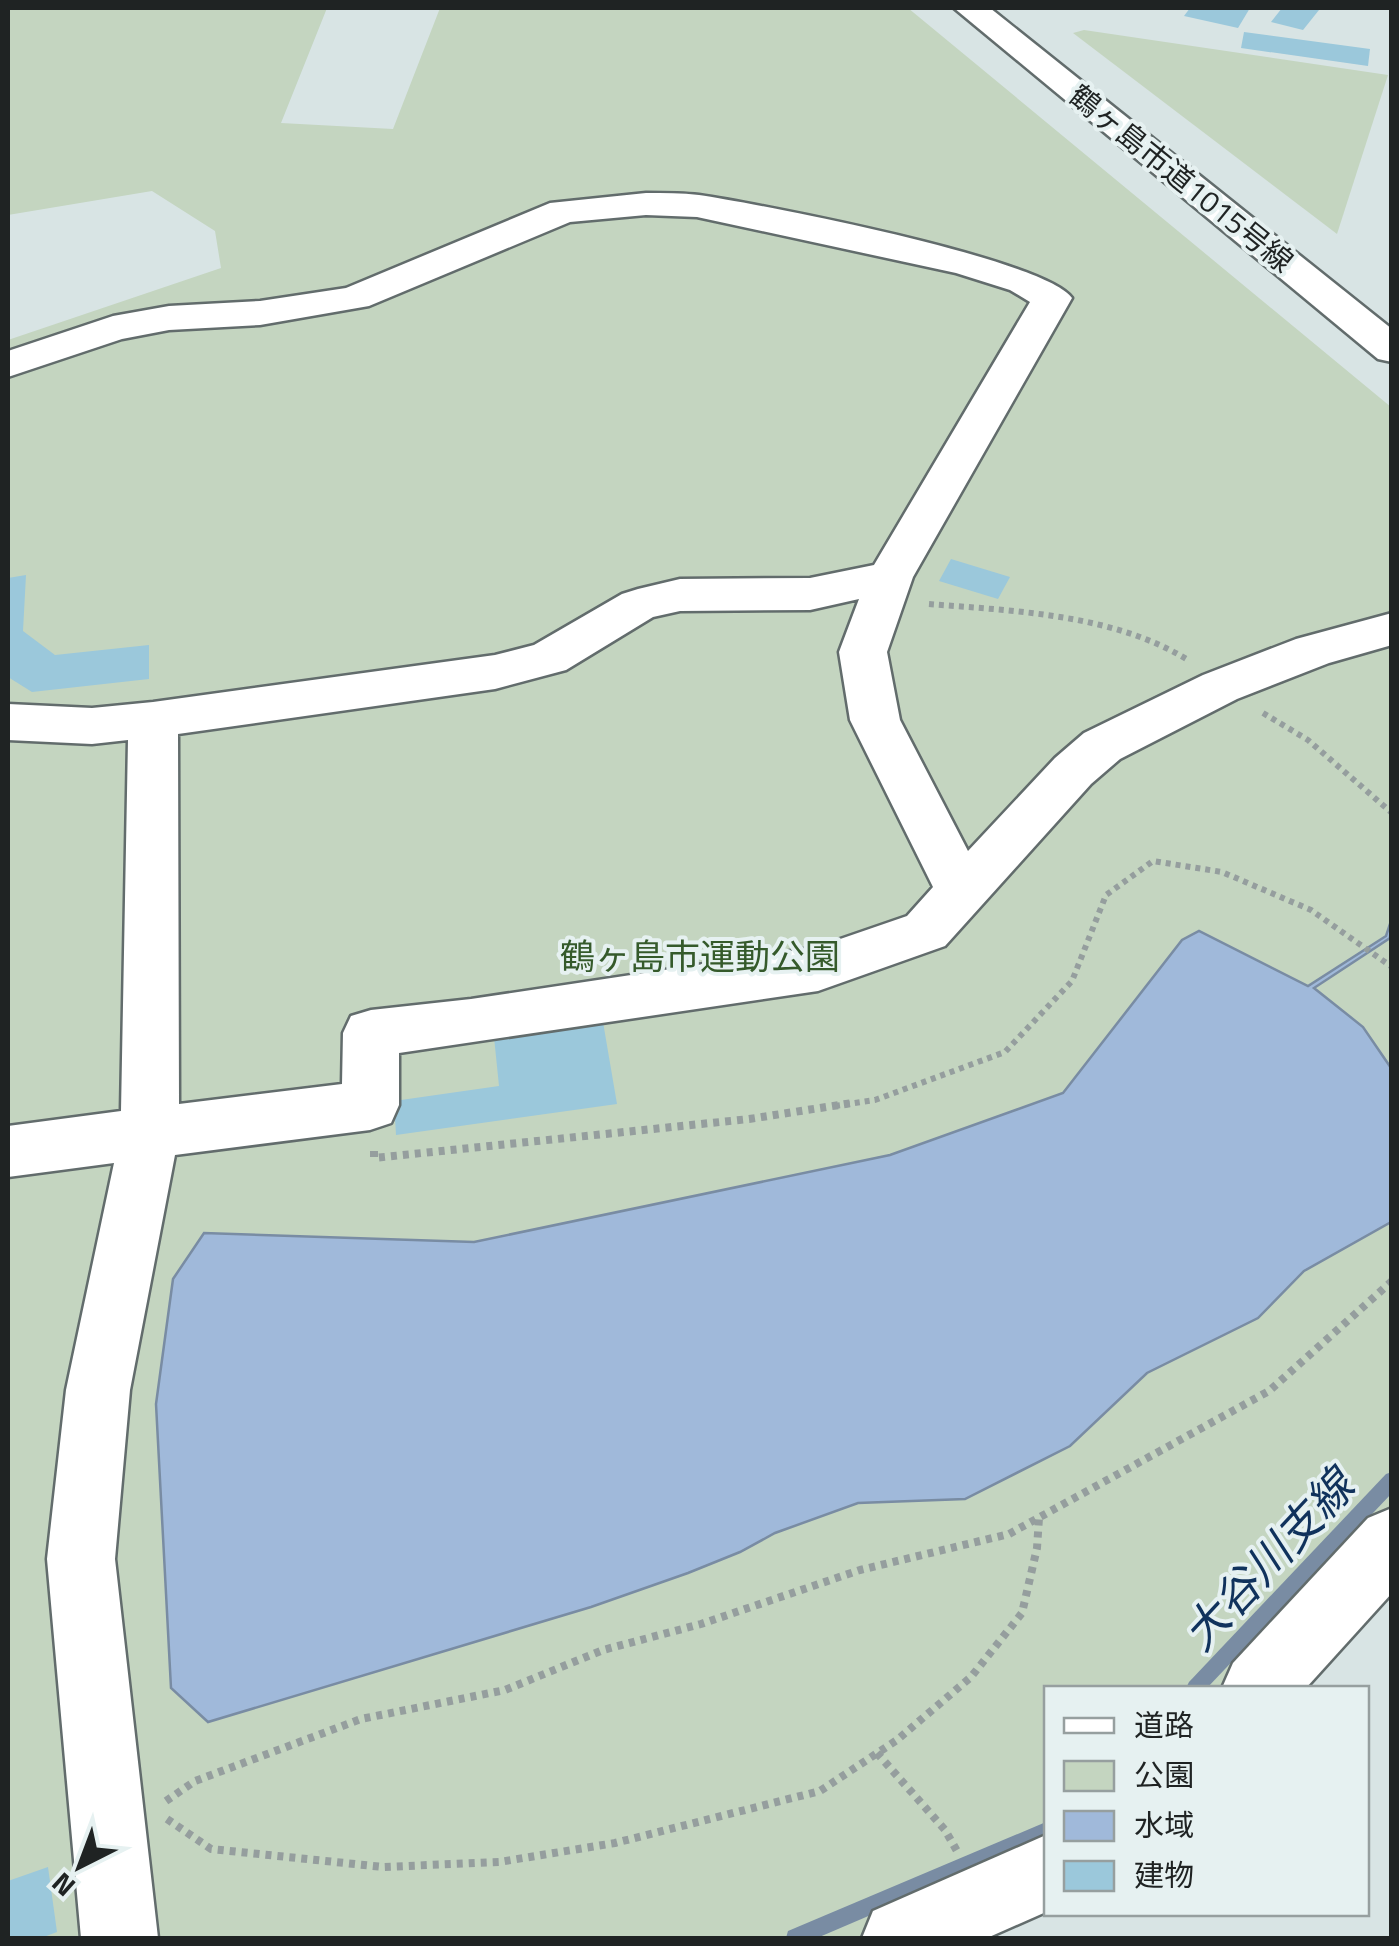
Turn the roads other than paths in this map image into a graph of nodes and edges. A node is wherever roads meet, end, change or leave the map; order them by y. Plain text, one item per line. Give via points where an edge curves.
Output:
1 (970, 8) edge
2 (1016, 8) edge
3 (1392, 308) edge
4 (1392, 350) edge
5 (8, 365) edge
6 (886, 589) junction
7 (1392, 629) edge
8 (153, 720) junction
9 (8, 722) edge
10 (962, 892) junction
11 (150, 1132) junction
12 (8, 1152) edge
13 (1392, 1542) edge
14 (1260, 1686) edge
15 (1015, 1887) edge
16 (119, 1938) edge
17 (900, 1938) edge

1 - 4 street, 鶴ヶ島市道1015号線
2 - 3 street, 鶴ヶ島市道1015号線
5 - 6 street via 113,328 355,298 563,212 646,204 697,206 965,263 1024,282 1052,298
6 - 8 street via 680,595 638,605 549,658 495,672
6 - 10 street via 863,652 876,720
7 - 10 street via 1220,687 1102,746
8 - 9 street via 92,726
8 - 11 street
10 - 11 street via 926,930 818,969 371,1033 370,1104
11 - 12 street
11 - 16 street via 98,1390 81,1559
13 - 14 street
15 - 17 street

